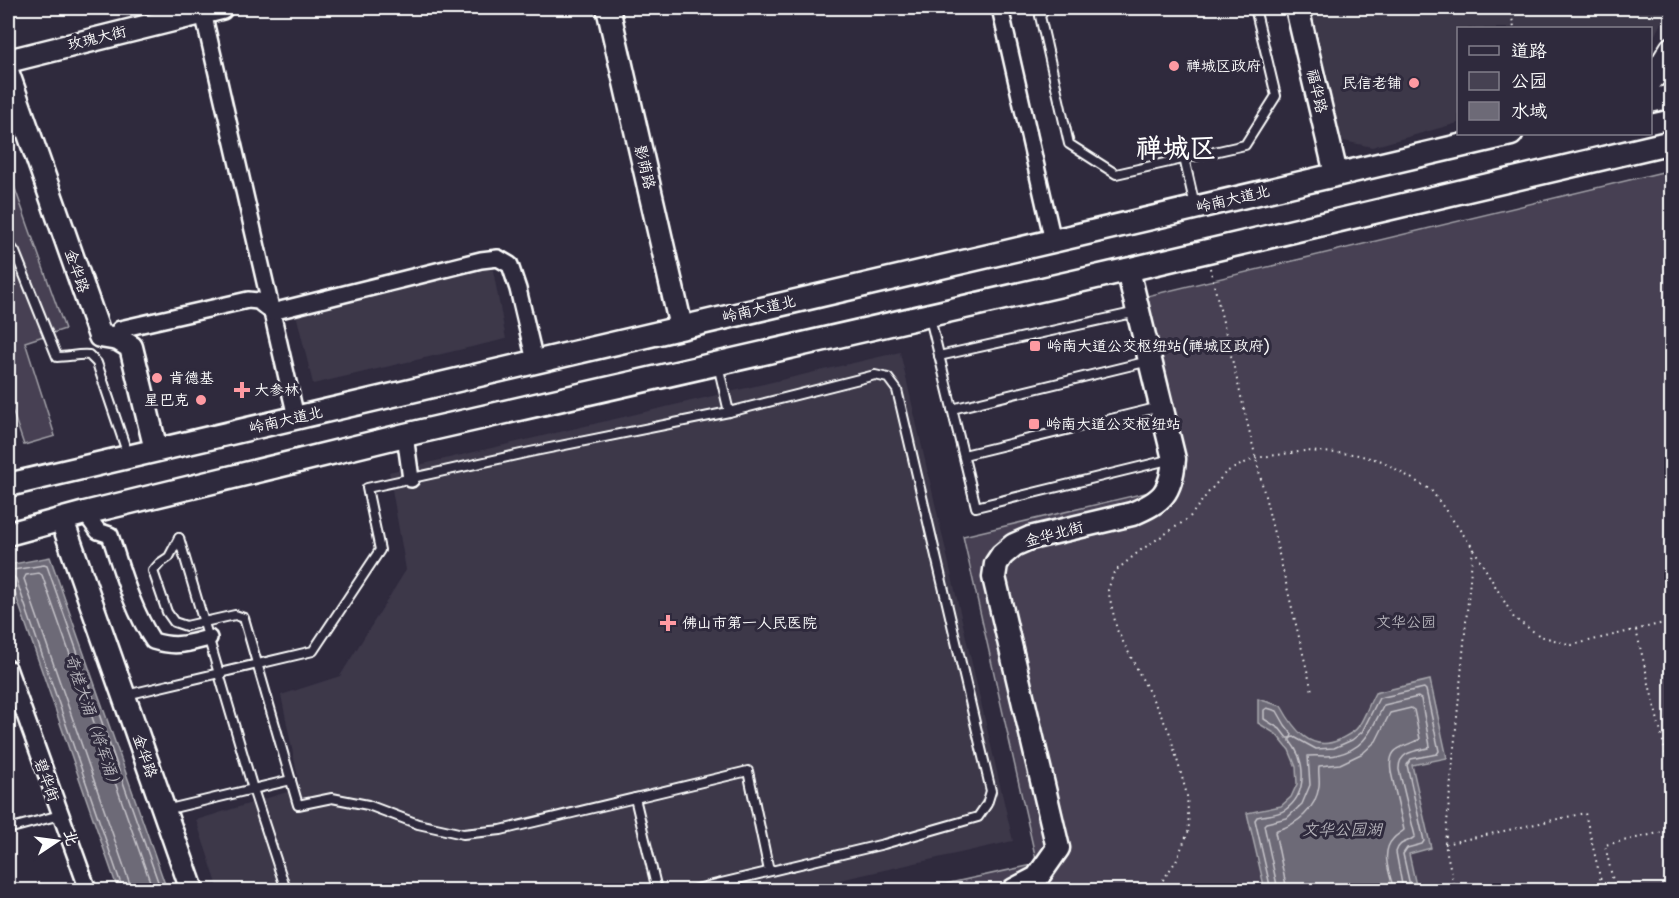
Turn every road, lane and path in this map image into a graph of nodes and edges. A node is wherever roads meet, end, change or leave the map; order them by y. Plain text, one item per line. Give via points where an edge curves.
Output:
1 (608, 8) edge
2 (1000, 8) edge
3 (1046, 8) edge
4 (1255, 8) edge
5 (1297, 8) edge
6 (1510, 8) edge
7 (208, 9) edge
8 (1514, 27) edge
9 (1671, 49) edge
10 (8, 61) edge
11 (8, 74) edge
12 (1652, 78) edge
13 (1671, 96) edge
14 (1652, 101) edge
15 (1507, 135) edge
16 (1671, 142) edge
17 (1184, 158) junction
18 (1336, 174) junction
19 (1195, 207) junction
20 (1053, 241) junction
21 (8, 243) edge
22 (1206, 252) junction
23 (1128, 270) junction
24 (272, 312) junction
25 (1138, 312) junction
26 (929, 315) junction
27 (681, 327) junction
28 (101, 343) junction
29 (939, 356) junction
30 (1150, 360) junction
31 (535, 362) junction
32 (718, 364) junction
33 (1161, 406) junction
34 (952, 409) junction
35 (729, 412) junction
36 (296, 417) junction
37 (405, 435) junction
38 (156, 450) junction
39 (964, 455) junction
40 (129, 456) junction
41 (1255, 458) junction
42 (1174, 459) junction
43 (411, 479) junction
44 (8, 485) edge
45 (85, 513) junction
46 (62, 520) junction
47 (8, 534) edge
48 (1473, 548) junction
49 (1671, 621) edge
50 (204, 622) junction
51 (1636, 630) junction
52 (209, 638) junction
53 (257, 664) junction
54 (8, 668) edge
55 (219, 673) junction
56 (1312, 691) dead end
57 (124, 696) junction
58 (1671, 779) edge
59 (291, 780) junction
60 (253, 789) junction
61 (635, 798) junction
62 (164, 810) junction
63 (60, 815) junction
64 (8, 829) edge
65 (1671, 830) edge
66 (1444, 844) junction
67 (769, 871) junction
68 (88, 891) edge
69 (192, 891) edge
70 (286, 891) edge
71 (657, 891) edge
72 (692, 891) edge
73 (1014, 891) edge
74 (1156, 891) edge
75 (1455, 891) edge
76 (1603, 891) edge
77 (1615, 891) edge

1 - 27 main road, 影荫路
2 - 20 street
3 - 17 lane via 1040,16 1069,144 1116,174
4 - 17 lane via 1276,96 1245,145
5 - 18 main road, 福华路
6 - 8 path
7 - 10 main road, 玫瑰大街
7 - 24 street
9 - 12 main road
11 - 28 main road, 金华路
13 - 14 main road
15 - 18 main road, 岭南大道北
16 - 22 main road
17 - 19 lane
18 - 19 main road, 岭南大道北
19 - 20 main road, 岭南大道北
20 - 27 main road, 岭南大道北
21 - 28 lane via 57,357 78,354
22 - 23 main road
22 - 41 path
23 - 25 main road, 金华北街
23 - 26 main road
24 - 28 street via 258,301 248,300 120,329
24 - 31 street via 498,258 510,265
24 - 36 street
25 - 29 lane
25 - 30 main road, 金华北街
26 - 29 lane
26 - 32 main road
27 - 31 main road, 岭南大道北
28 - 38 main road, 金华路 via 131,346
28 - 40 lane via 97,363
29 - 34 lane
30 - 33 main road, 金华北街
30 - 34 lane
31 - 36 main road, 岭南大道北
32 - 35 lane
32 - 37 main road
33 - 39 lane
33 - 42 main road, 金华北街
34 - 39 lane
35 - 43 lane
35 - 67 lane via 875,375 888,378 897,390 991,790 978,817
36 - 38 main road, 岭南大道北
37 - 43 street
37 - 45 main road
38 - 40 main road, 岭南大道北
39 - 42 lane via 976,507
40 - 44 main road, 岭南大道北
41 - 48 path via 1305,451 1354,454 1382,461 1431,490
41 - 56 path
41 - 74 path via 1226,472 1189,518 1114,572 1108,590 1117,630 1169,731 1187,795 1189,830 1176,861
42 - 73 main road, 金华北街 via 1166,491 1146,508 1030,538 1014,545 996,564 994,577 1058,848 1037,878
43 - 53 lane via 367,488 380,550 313,651
45 - 46 main road
45 - 52 street via 99,531 110,535 130,596 153,641 170,646
46 - 47 main road
46 - 57 main road, 金华路
48 - 51 path via 1514,618 1540,636 1572,645
48 - 66 path
49 - 51 path
50 - 50 lane via 186,626 174,622 153,571 169,557 178,538
50 - 52 lane
50 - 53 lane via 235,615 244,618
51 - 58 path
52 - 55 lane
53 - 55 lane
53 - 59 lane
54 - 63 street, 碧华街
55 - 57 lane
55 - 60 lane
57 - 62 main road, 金华路
59 - 60 lane
59 - 61 lane via 298,805 332,798 463,834 501,830
60 - 62 lane
60 - 70 lane
61 - 67 lane via 748,771
61 - 71 lane
62 - 69 main road, 金华路
63 - 64 lane
63 - 68 street, 碧华街
65 - 77 path via 1605,845
66 - 75 path
66 - 76 path via 1585,813
67 - 72 lane

